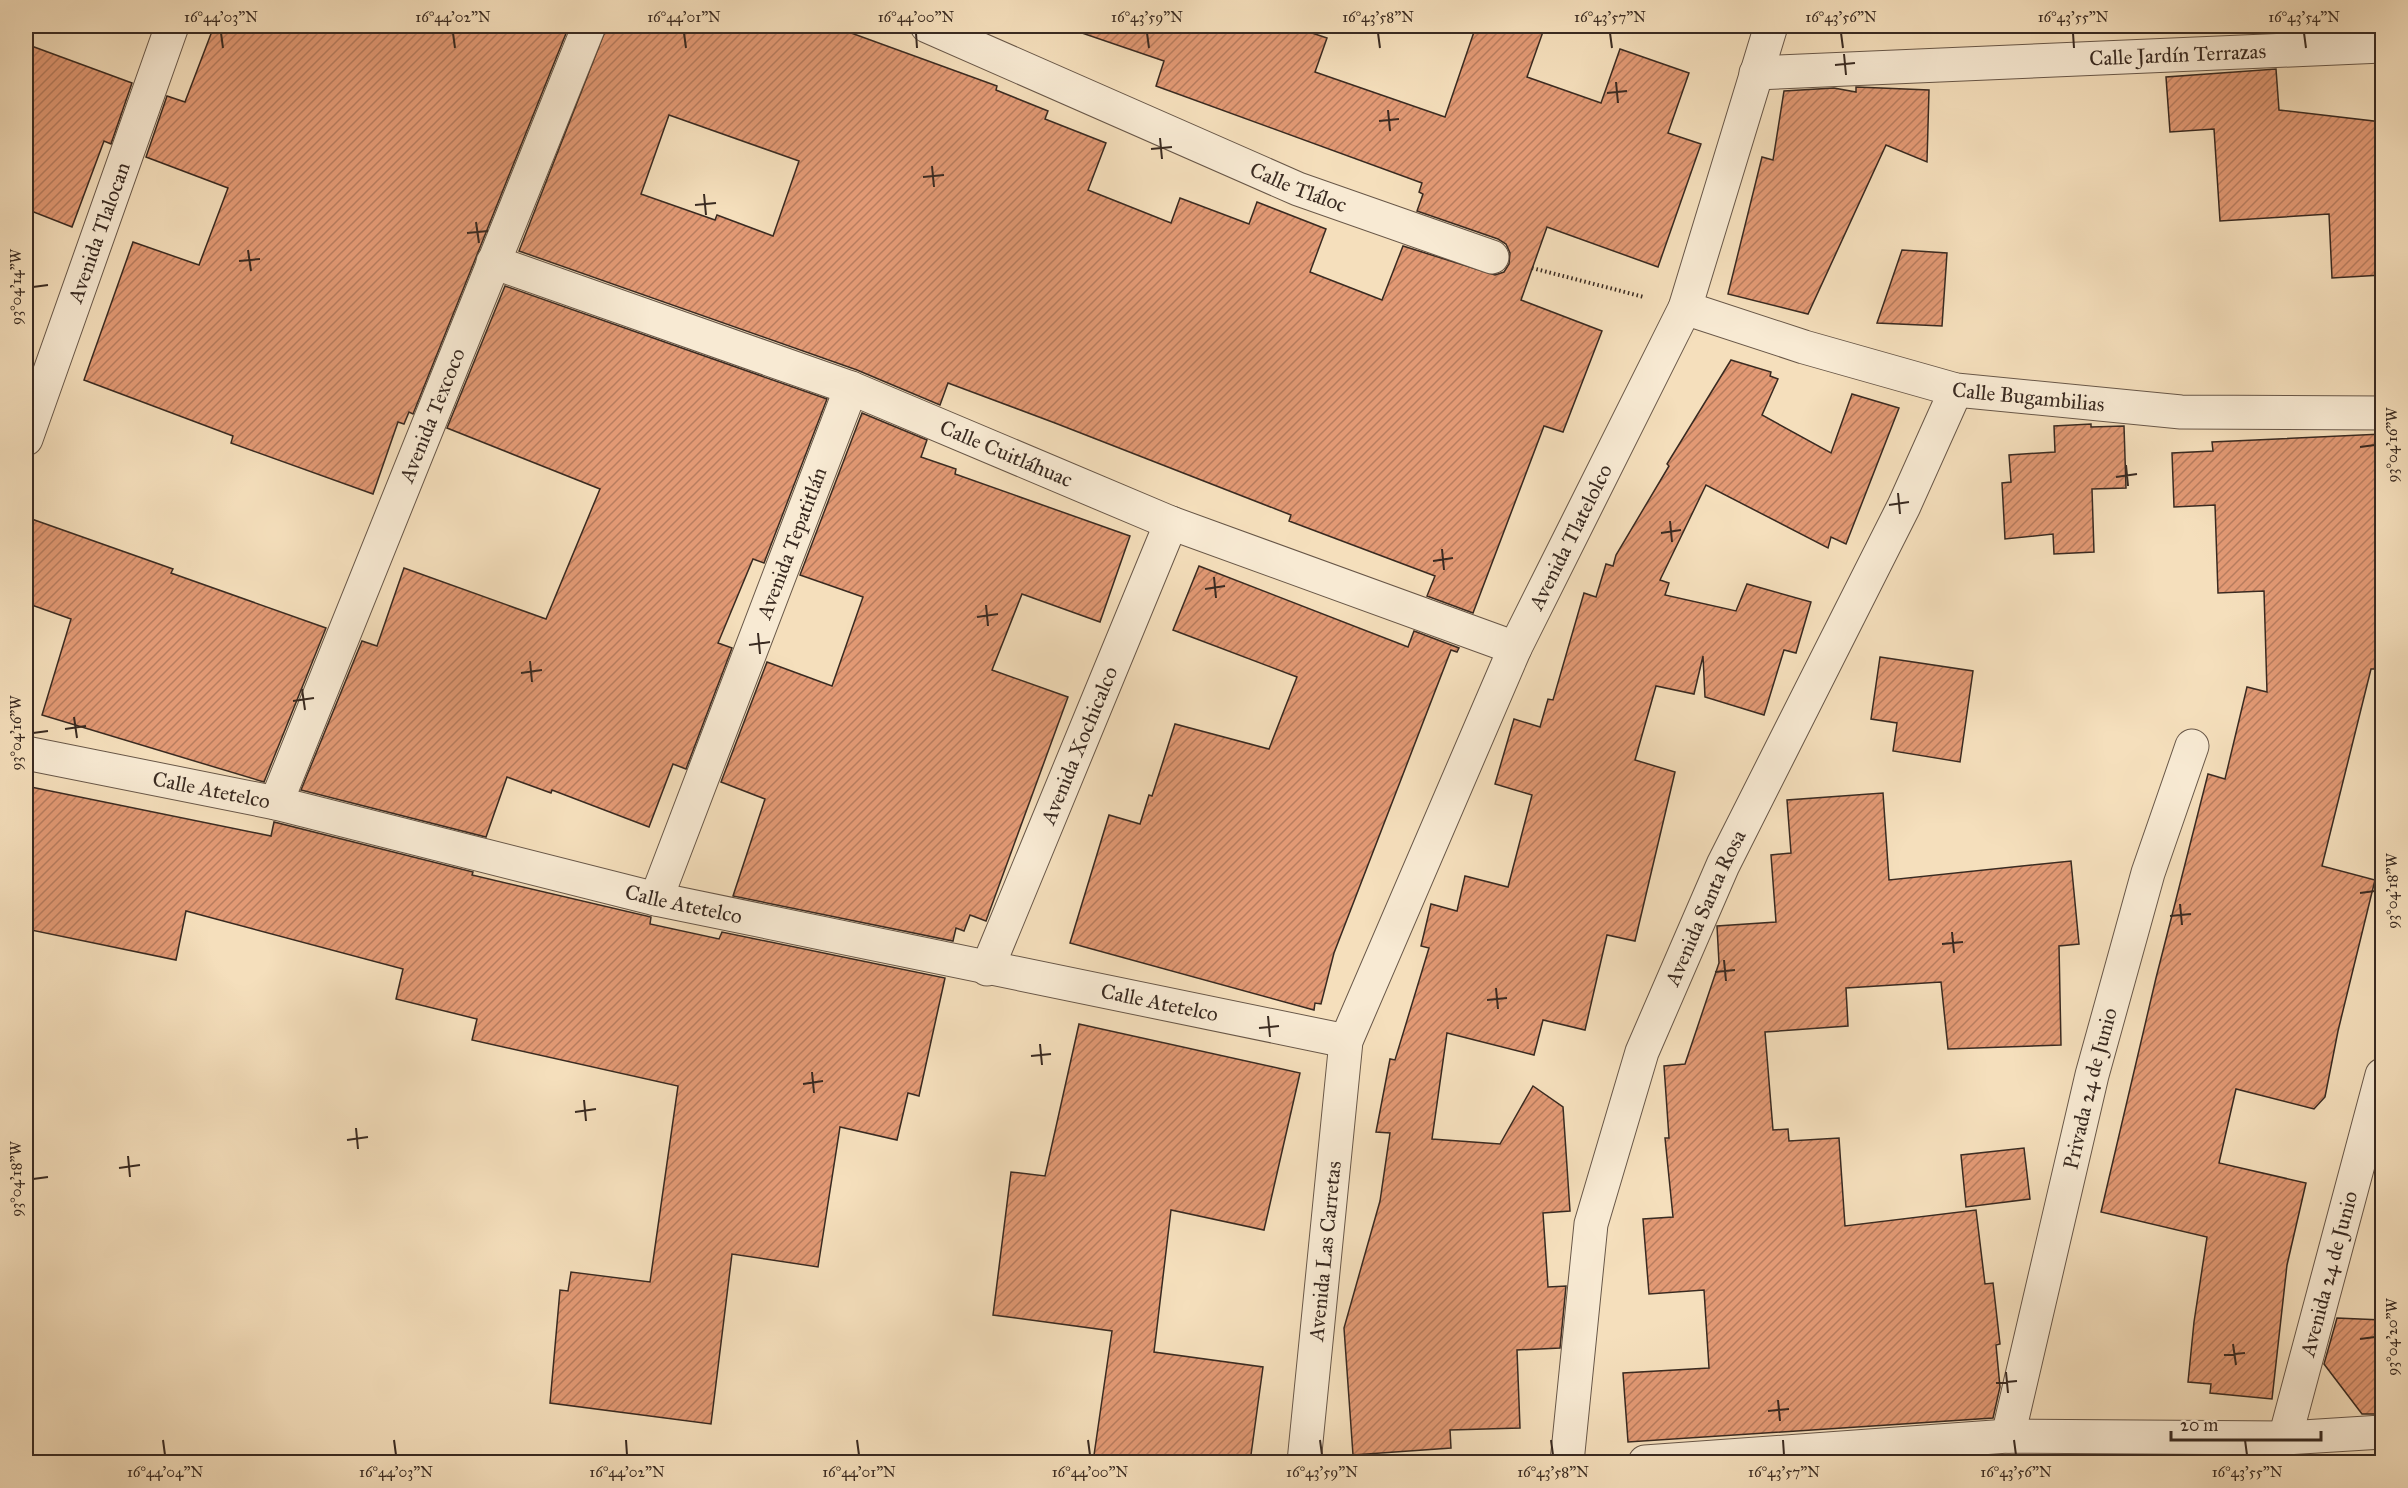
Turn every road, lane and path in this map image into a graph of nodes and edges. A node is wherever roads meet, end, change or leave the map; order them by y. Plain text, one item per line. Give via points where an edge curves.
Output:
1 (172, 26) edge
2 (589, 26) edge
3 (927, 26) edge
4 (1771, 26) edge
5 (2382, 46) edge
6 (1756, 73) junction
7 (1491, 257) joint
8 (493, 262) junction
9 (1685, 308) junction
10 (851, 388) junction
11 (1956, 390) junction
12 (2382, 413) edge
13 (26, 438) edge
14 (1171, 523) junction
15 (1515, 648) junction
16 (2192, 746) dead end
17 (26, 753) edge
18 (276, 803) junction
19 (656, 899) junction
20 (987, 969) junction
21 (1346, 1041) junction
22 (2382, 1075) edge
23 (2382, 1432) edge
24 (2008, 1436) junction
25 (2286, 1438) junction
26 (1304, 1462) edge
27 (1567, 1462) edge
28 (1645, 1462) edge

1 - 13 street, Avenida Tlalocan
2 - 8 street, Avenida Texcoco
3 - 7 street, Calle Tláloc via 1298,189
4 - 6 street, Avenida Tlatelolco
5 - 6 street, Calle Jardín Terrazas
6 - 9 street, Avenida Tlatelolco
7 - 9 path
8 - 10 street, Calle Cuitláhuac
8 - 18 street, Avenida Texcoco
9 - 11 street, Calle Bugambilias
9 - 15 street, Avenida Tlatelolco
10 - 14 street, Calle Cuitláhuac
10 - 19 street, Avenida Tepatitlán
11 - 12 street, Calle Bugambilias via 2181,412
11 - 27 street, Avenida Santa Rosa via 1904,506 1723,865 1642,1052 1591,1224
14 - 15 street, Calle Cuitláhuac
14 - 20 street, Avenida Xochicalco
15 - 21 street, Avenida Tlatelolco
16 - 24 street, Privada 24 de Junio via 2148,873 2095,1063
17 - 18 street, Calle Atetelco
18 - 19 street, Calle Atetelco
19 - 20 street, Calle Atetelco
20 - 21 street, Calle Atetelco
21 - 26 street, Avenida Las Carretas
22 - 25 street, Avenida 24 de Junio
23 - 25 street
24 - 25 street
24 - 28 street

